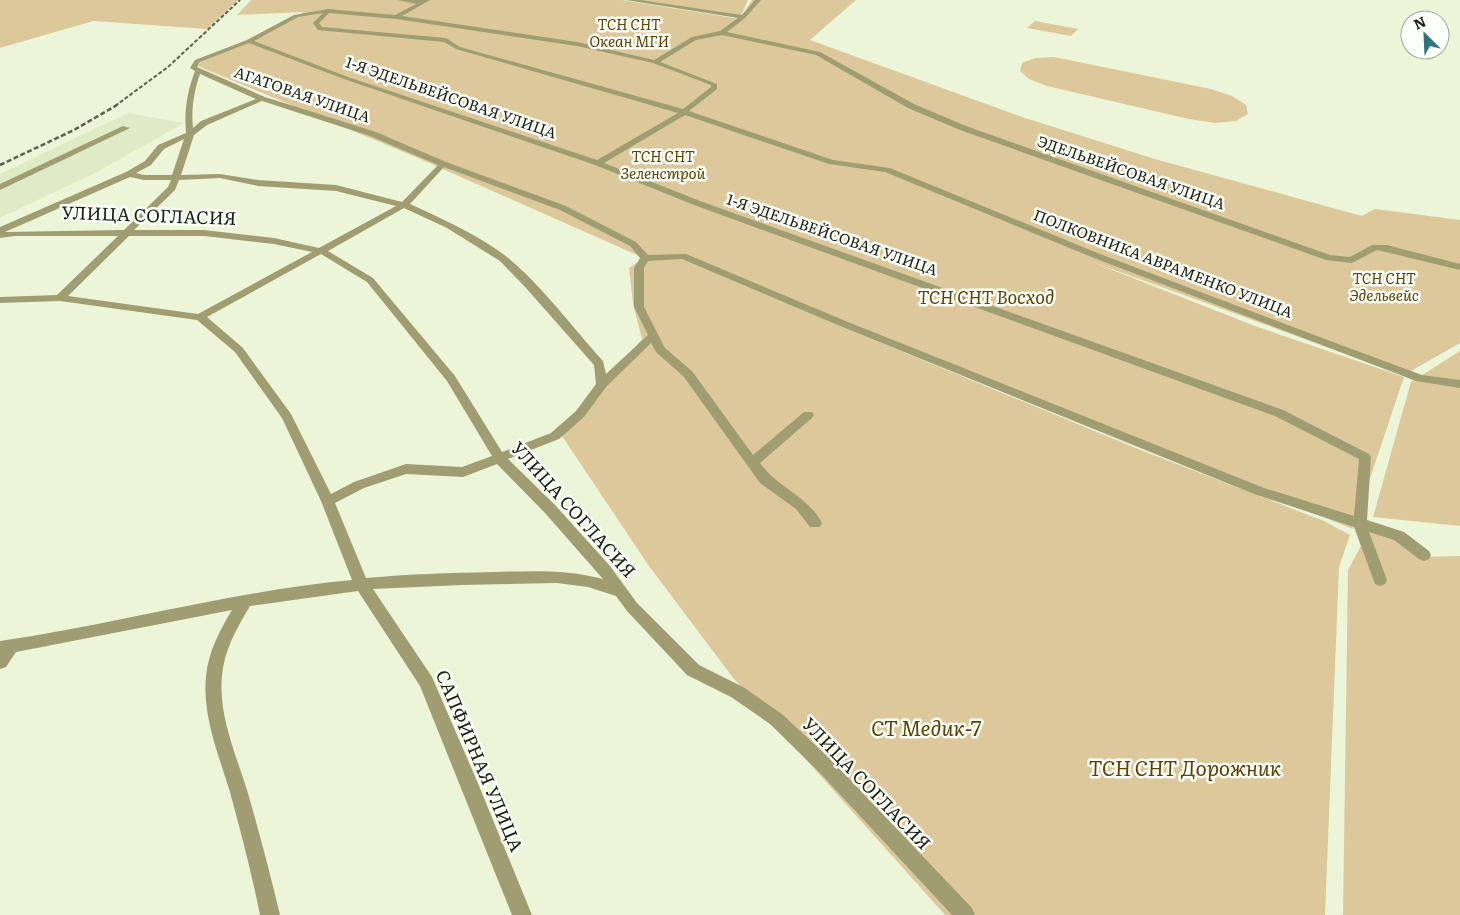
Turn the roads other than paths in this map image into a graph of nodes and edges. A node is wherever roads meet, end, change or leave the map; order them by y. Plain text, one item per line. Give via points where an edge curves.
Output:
1 (401, 0) edge
2 (629, 0) edge
3 (758, 0) edge
4 (425, 1) edge
5 (328, 11) junction
6 (396, 17) junction
7 (743, 17) junction
8 (722, 33) junction
9 (249, 41) junction
10 (655, 62) junction
11 (198, 72) junction
12 (262, 99) junction
13 (684, 112) junction
14 (126, 128) dead end
15 (190, 134) junction
16 (598, 163) junction
17 (443, 164) junction
18 (129, 174) junction
19 (176, 178) junction
20 (0, 186) edge
21 (404, 206) junction
22 (0, 230) edge
23 (129, 232) junction
24 (0, 235) edge
25 (322, 251) junction
26 (645, 258) junction
27 (1460, 267) edge
28 (60, 298) junction
29 (0, 300) edge
30 (200, 317) junction
31 (652, 337) junction
32 (602, 384) junction
33 (1460, 384) edge
34 (808, 415) dead end
35 (500, 459) junction
36 (753, 462) junction
37 (328, 501) junction
38 (815, 523) dead end
39 (1360, 526) junction
40 (1424, 555) dead end
41 (1380, 580) dead end
42 (361, 584) junction
43 (621, 592) junction
44 (246, 600) junction
45 (6, 647) edge
46 (0, 662) edge
47 (270, 915) edge
48 (522, 915) edge
49 (965, 915) edge

1 - 4 street
2 - 7 street
3 - 7 street
4 - 6 street
5 - 6 street, АГАТОВАЯ УЛИЦА
5 - 9 street, АГАТОВАЯ УЛИЦА via 296,16
5 - 13 street, ПОЛКОВНИКА АВРАМЕНКО УЛИЦА via 316,23 320,28 446,40 458,48
6 - 10 street, АГАТОВАЯ УЛИЦА via 577,44
7 - 8 street
8 - 10 street via 694,38
8 - 27 street, ЭДЕЛЬВЕЙСОВАЯ УЛИЦА via 827,58 911,106 963,128 1330,258 1352,260 1375,247
9 - 11 street, АГАТОВАЯ УЛИЦА via 197,61 193,68
9 - 16 street, 1-Я ЭДЕЛЬВЕЙСОВАЯ УЛИЦА via 355,81
10 - 13 street, АГАТОВАЯ УЛИЦА via 714,84 715,88
11 - 12 street, АГАТОВАЯ УЛИЦА
11 - 15 street via 188,113
12 - 15 street via 204,122
12 - 17 street, АГАТОВАЯ УЛИЦА via 373,134
13 - 16 street, АГАТОВАЯ УЛИЦА
13 - 33 street, ПОЛКОВНИКА АВРАМЕНКО УЛИЦА via 832,162 887,170 1105,260 1420,378
14 - 20 street
15 - 18 street via 161,147 148,163
15 - 19 street
16 - 39 street, 1-Я ЭДЕЛЬВЕЙСОВАЯ УЛИЦА via 706,206 1279,413 1365,457
17 - 21 street
17 - 26 street, АГАТОВАЯ УЛИЦА via 563,208 633,244
18 - 19 street via 144,178
18 - 22 street
19 - 21 street via 220,176 258,183 336,188
19 - 23 street via 172,188
21 - 25 street
21 - 32 street via 450,226 503,259 599,364
23 - 24 street, УЛИЦА СОГЛАСИЯ
23 - 25 street, УЛИЦА СОГЛАСИЯ via 204,233 274,241
23 - 28 street
25 - 30 street
25 - 35 street, УЛИЦА СОГЛАСИЯ via 370,280 451,379
26 - 31 street via 639,268 639,307
26 - 39 street via 683,256 1078,420 1260,492
28 - 29 street
28 - 30 street
30 - 37 street, САПФИРНАЯ УЛИЦА via 239,350 287,417
31 - 32 street
31 - 36 street via 660,350 688,374
32 - 35 street via 580,414 555,436
34 - 36 street
35 - 37 street via 463,472 406,469 359,485
35 - 43 street, УЛИЦА СОГЛАСИЯ via 550,508
36 - 38 street via 765,480 801,505
37 - 42 street, САПФИРНАЯ УЛИЦА
39 - 40 street via 1399,536
39 - 41 street, 1-Я ЭДЕЛЬВЕЙСОВАЯ УЛИЦА
42 - 43 street via 439,578 574,577
42 - 44 street
42 - 48 street, САПФИРНАЯ УЛИЦА via 426,682
43 - 49 street, УЛИЦА СОГЛАСИЯ via 693,670 737,692 776,719 827,768
44 - 45 street via 60,640
44 - 47 street via 229,629 214,666 215,696 221,736 262,876
45 - 46 street

